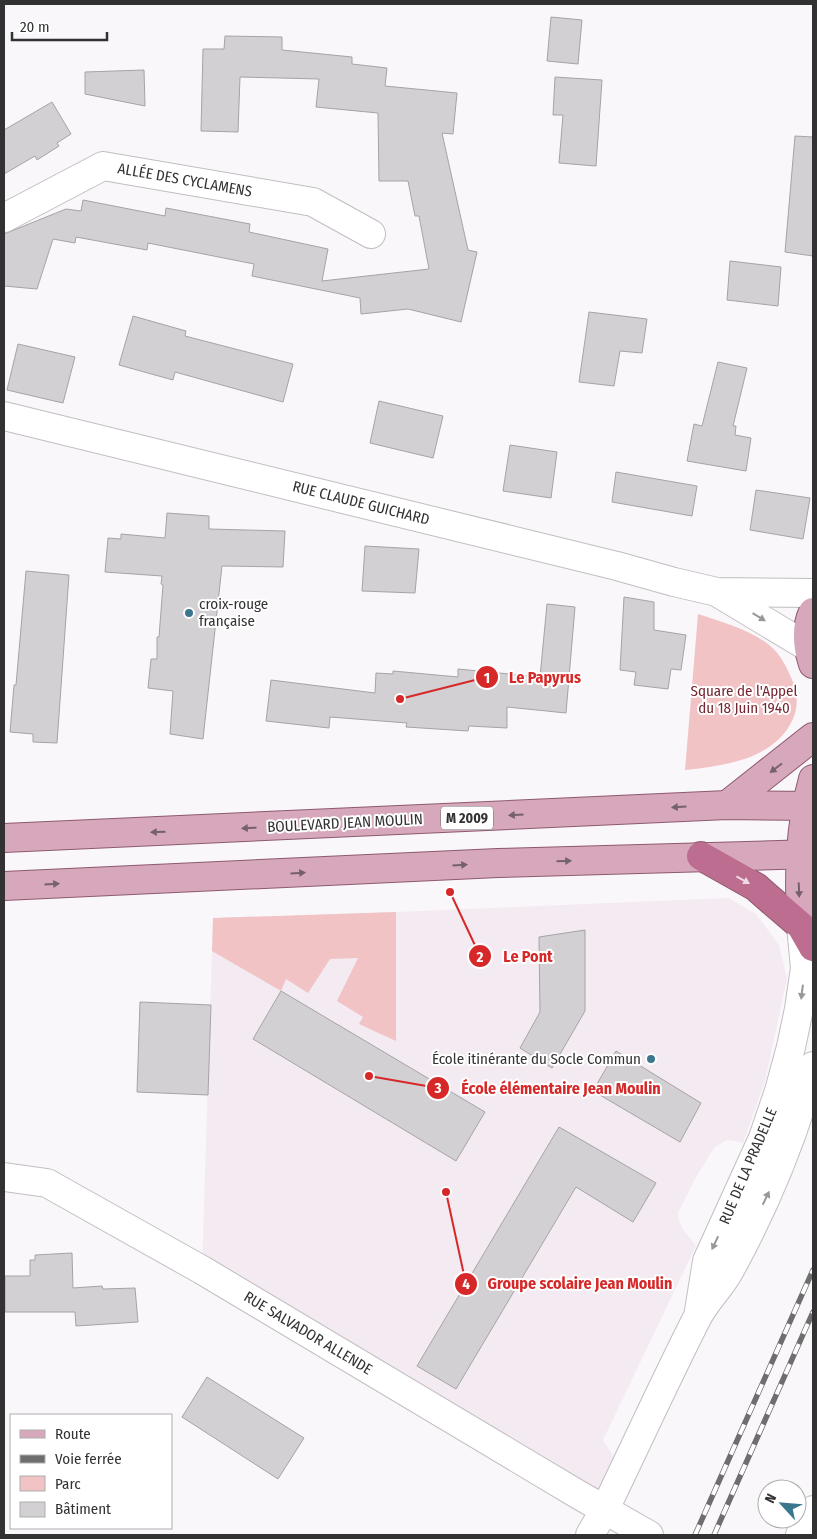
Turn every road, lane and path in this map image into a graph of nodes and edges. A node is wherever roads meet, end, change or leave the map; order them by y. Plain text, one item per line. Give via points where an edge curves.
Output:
1 (4, 218) edge
2 (371, 234) dead end
3 (4, 416) edge
4 (717, 592) junction
5 (813, 593) edge
6 (813, 612) edge
7 (811, 656) edge
8 (813, 737) edge
9 (813, 779) edge
10 (727, 805) junction
11 (809, 806) edge
12 (4, 838) edge
13 (807, 854) edge
14 (701, 856) junction
15 (4, 886) edge
16 (807, 937) edge
17 (813, 1066) edge
18 (4, 1177) edge
19 (698, 1316) junction
20 (813, 1510) edge
21 (614, 1514) junction
22 (590, 1535) edge
23 (650, 1535) edge
24 (800, 1535) edge

1 - 2 street, ALLÉE DES CYCLAMENS via 103,166 313,202
3 - 4 street, RUE CLAUDE GUICHARD
4 - 5 street, RUE CLAUDE GUICHARD
4 -> 7 street, RUE CLAUDE GUICHARD
6 - 7 main road via 807,633
8 -> 10 main road
9 - 11 main road
10 - 11 main road, BOULEVARD JEAN MOULIN / M 2009
10 -> 12 main road, BOULEVARD JEAN MOULIN / M 2009
11 - 13 main road
13 - 14 main road
13 -> 16 main road
15 -> 14 main road
14 -> 16 highway via 756,887
16 -> 19 street, RUE DE LA PRADELLE via 800,1009 779,1091 763,1138 707,1261
19 -> 17 street, RUE DE LA PRADELLE via 730,1270 769,1191 788,1148
18 - 21 street, RUE SALVADOR ALLENDE via 47,1183 202,1270
19 - 21 street, RUE DE LA PRADELLE
20 - 24 street
21 - 22 street, RUE DE LA PRADELLE
21 - 23 street, RUE SALVADOR ALLENDE

